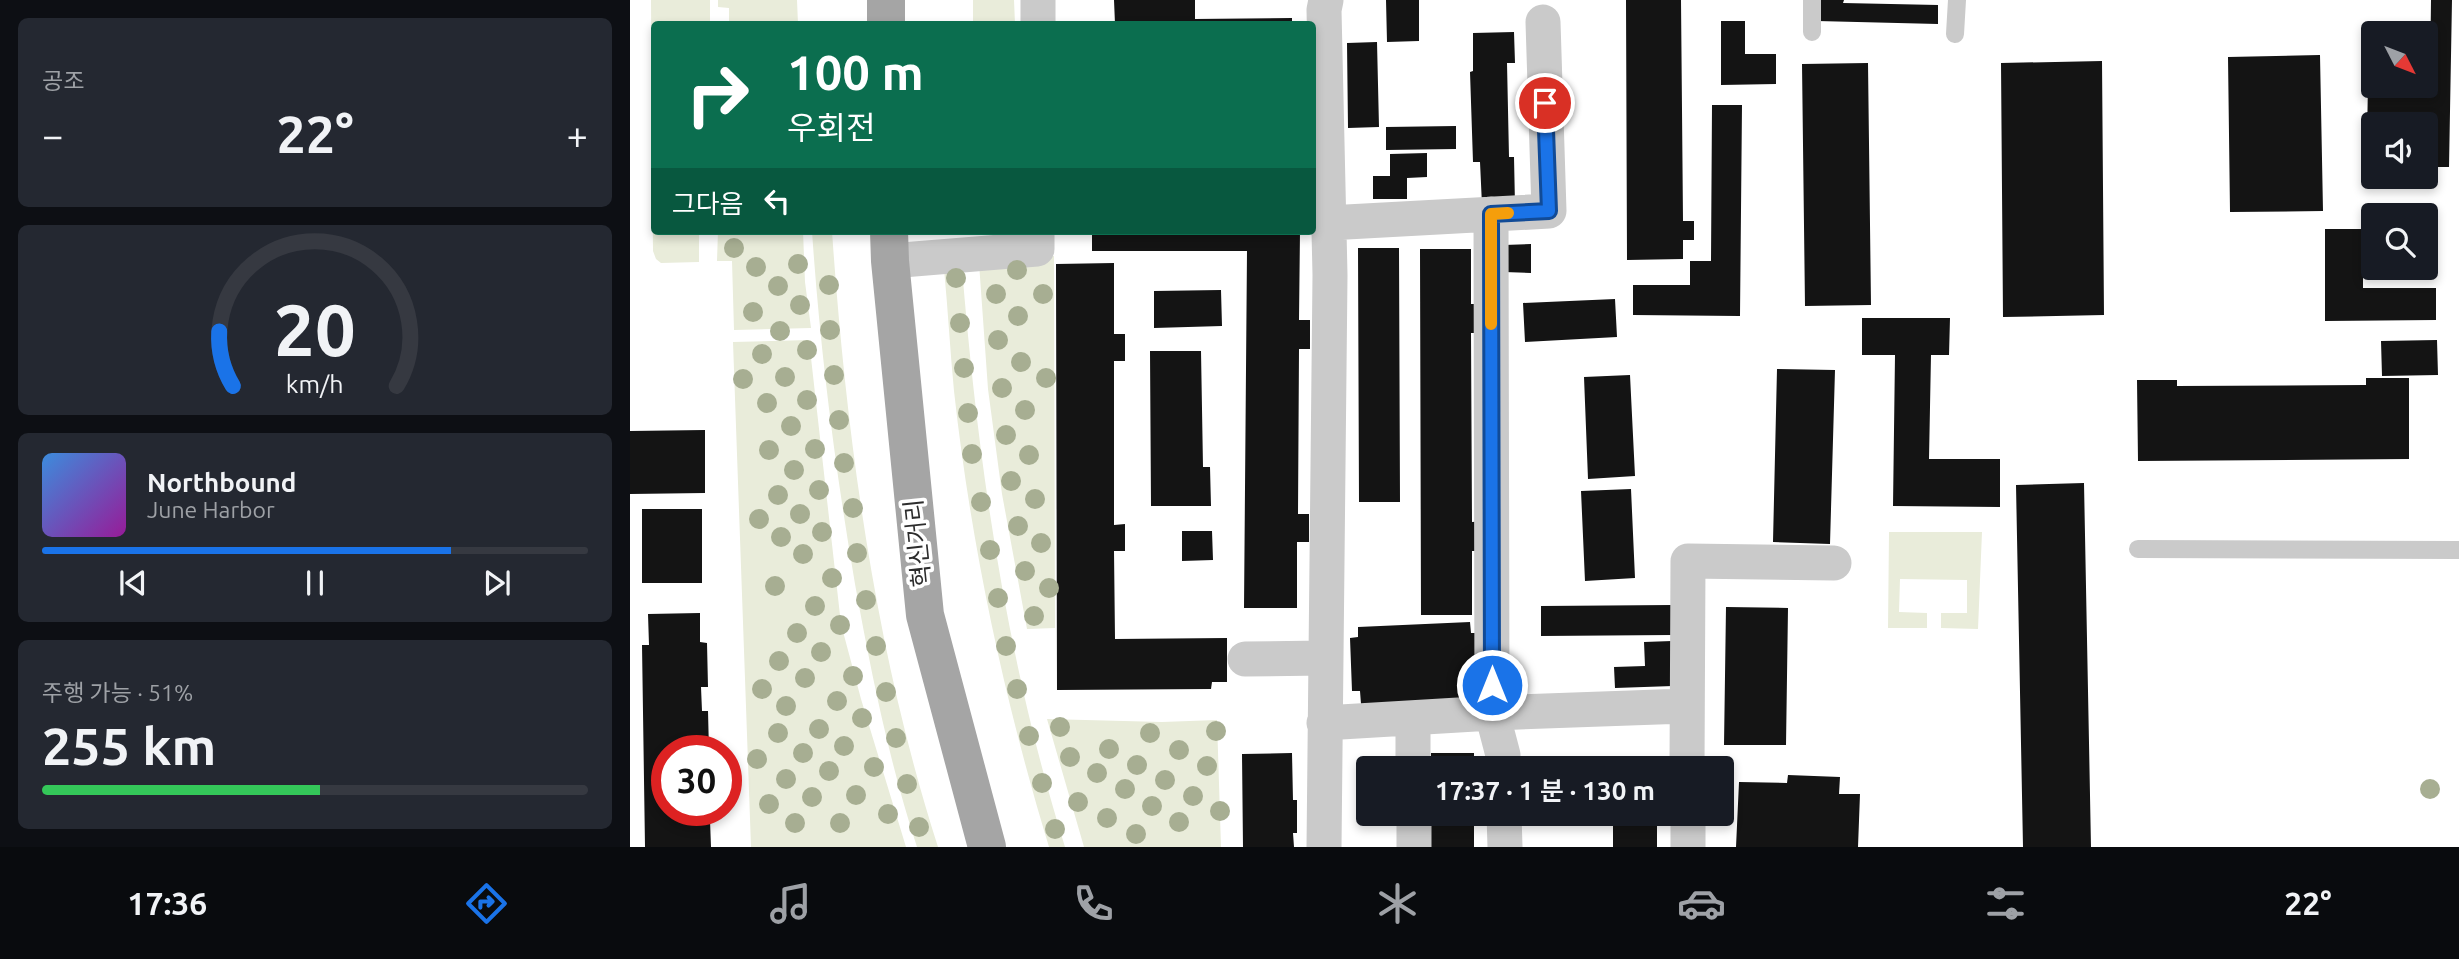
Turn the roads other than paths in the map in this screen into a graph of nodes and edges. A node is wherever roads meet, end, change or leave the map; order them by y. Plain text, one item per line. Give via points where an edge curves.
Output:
1 (886, 0) edge
2 (1038, 0) edge
3 (1326, 0) edge
4 (1812, 0) edge
5 (1957, 0) edge
6 (886, 21) edge
7 (1038, 21) edge
8 (1543, 22) dead end
9 (1812, 32) dead end
10 (1955, 34) dead end
11 (1491, 214) junction
12 (1328, 223) junction
13 (1037, 235) edge
14 (889, 246) edge
15 (2138, 549) dead end
16 (2459, 550) edge
17 (1834, 563) dead end
18 (1324, 658) junction
19 (1245, 659) dead end
20 (1686, 706) junction
21 (1492, 713) junction
22 (1413, 718) junction
23 (1324, 723) junction
24 (1413, 756) edge
25 (1503, 756) edge
26 (1687, 756) edge
27 (1414, 826) edge
28 (1504, 826) edge
29 (1688, 826) edge
30 (987, 847) edge
31 (1324, 847) edge
32 (1414, 847) edge
33 (1505, 847) edge
34 (1688, 847) edge

1 - 6 main road
2 - 7 street
3 - 12 street
4 - 9 lane
5 - 10 lane
8 - 11 street via 1549,211
11 - 12 street
11 - 21 street
12 - 18 street
13 - 14 street via 1037,249
14 - 30 main road, 혁신거리 via 925,615
15 - 16 lane
17 - 20 street via 1688,561
18 - 19 street
18 - 23 street
20 - 21 street
20 - 26 street
21 - 22 street
21 - 25 street
22 - 23 street
22 - 24 street
23 - 31 street
27 - 32 street
28 - 33 street
29 - 34 street

